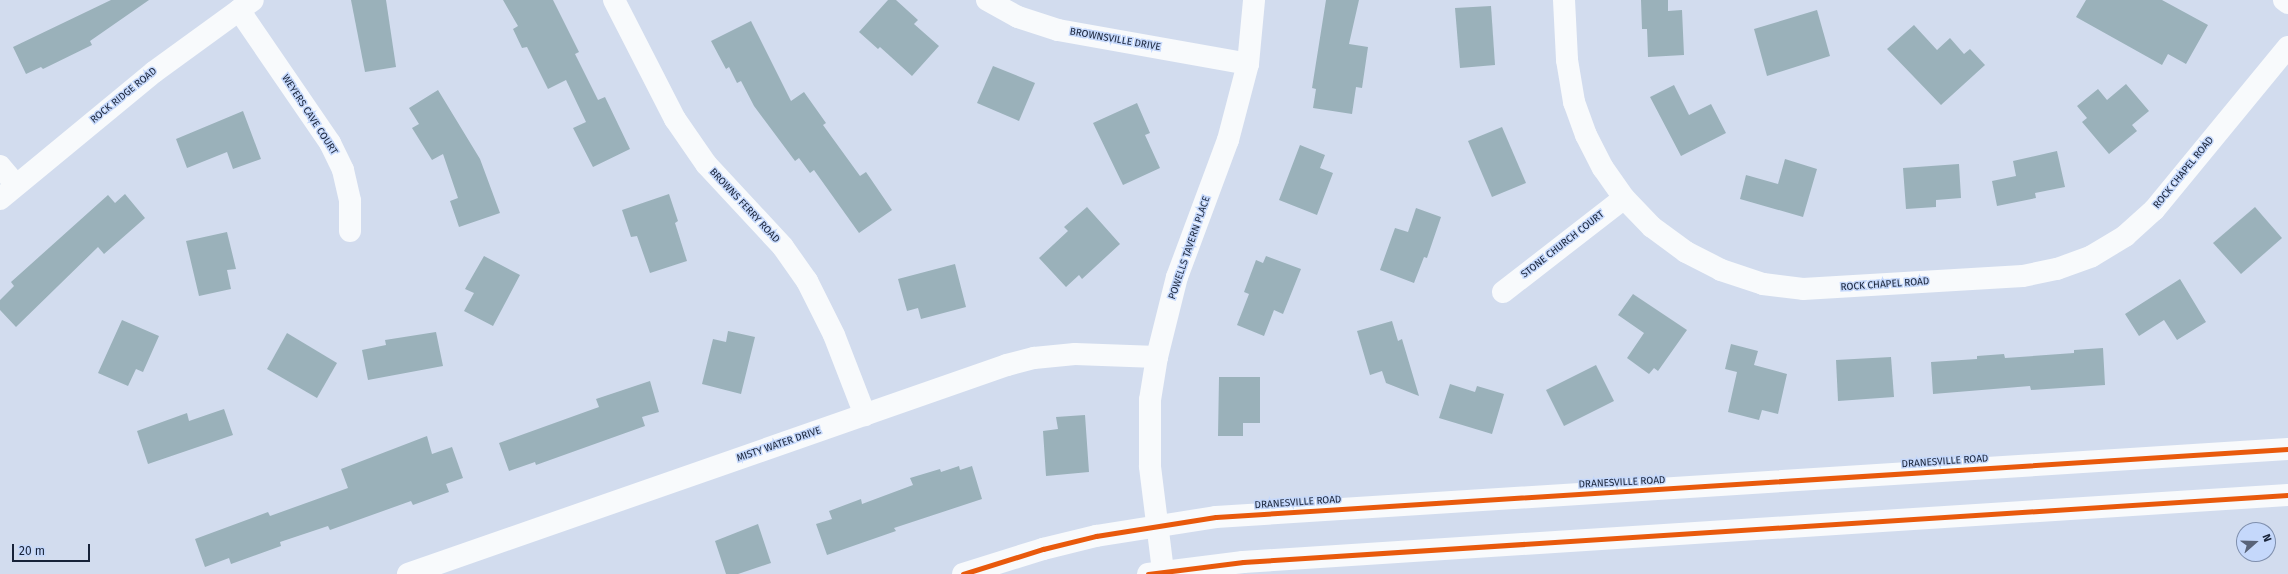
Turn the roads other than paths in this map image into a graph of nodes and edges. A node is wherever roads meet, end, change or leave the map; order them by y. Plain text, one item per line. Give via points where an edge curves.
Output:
1 (614, 0) edge
2 (987, 0) edge
3 (1254, 0) edge
4 (1564, 0) edge
5 (2284, 0) edge
6 (2288, 3) edge
7 (246, 5) edge
8 (2288, 46) edge
9 (1248, 64) junction
10 (0, 166) edge
11 (16, 185) junction
12 (1624, 198) junction
13 (0, 199) edge
14 (350, 231) dead end
15 (1503, 292) dead end
16 (1157, 357) junction
17 (865, 415) junction
18 (2288, 450) edge
19 (2288, 495) edge
20 (1157, 524) junction
21 (1156, 572) edge
22 (408, 574) edge
23 (963, 574) edge

1 - 17 street, BROWNS FERRY ROAD via 675,119 706,164 783,247 807,281 834,335
2 - 9 street, BROWNSVILLE DRIVE via 1018,17 1058,30
3 - 9 street, POWELLS TAVERN PLACE
4 - 12 street, ROCK CHAPEL ROAD via 1567,60 1574,102 1602,168
5 - 6 street
7 - 11 street, ROCK RIDGE ROAD via 154,72
7 - 14 street, WEYERS CAVE COURT via 330,143 343,170 350,201
8 - 12 street, ROCK CHAPEL ROAD via 2154,210 2125,236 2092,256 2057,269 2023,276 1846,288 1803,289 1763,284 1721,270 1686,252 1652,227
9 - 16 street, POWELLS TAVERN PLACE via 1228,140 1177,277
10 - 11 street
11 - 13 street, ROCK RIDGE ROAD
12 - 15 street, STONE CHURCH COURT
16 - 17 street, MISTY WATER DRIVE via 1075,354 1034,358
16 - 20 street, POWELLS TAVERN PLACE via 1150,400 1150,451
17 - 22 street, MISTY WATER DRIVE
18 - 20 street, DRANESVILLE ROAD via 1216,517
19 - 21 street via 1243,562
20 - 21 street, POWELLS TAVERN PLACE
20 - 23 street, DRANESVILLE ROAD via 1043,549

